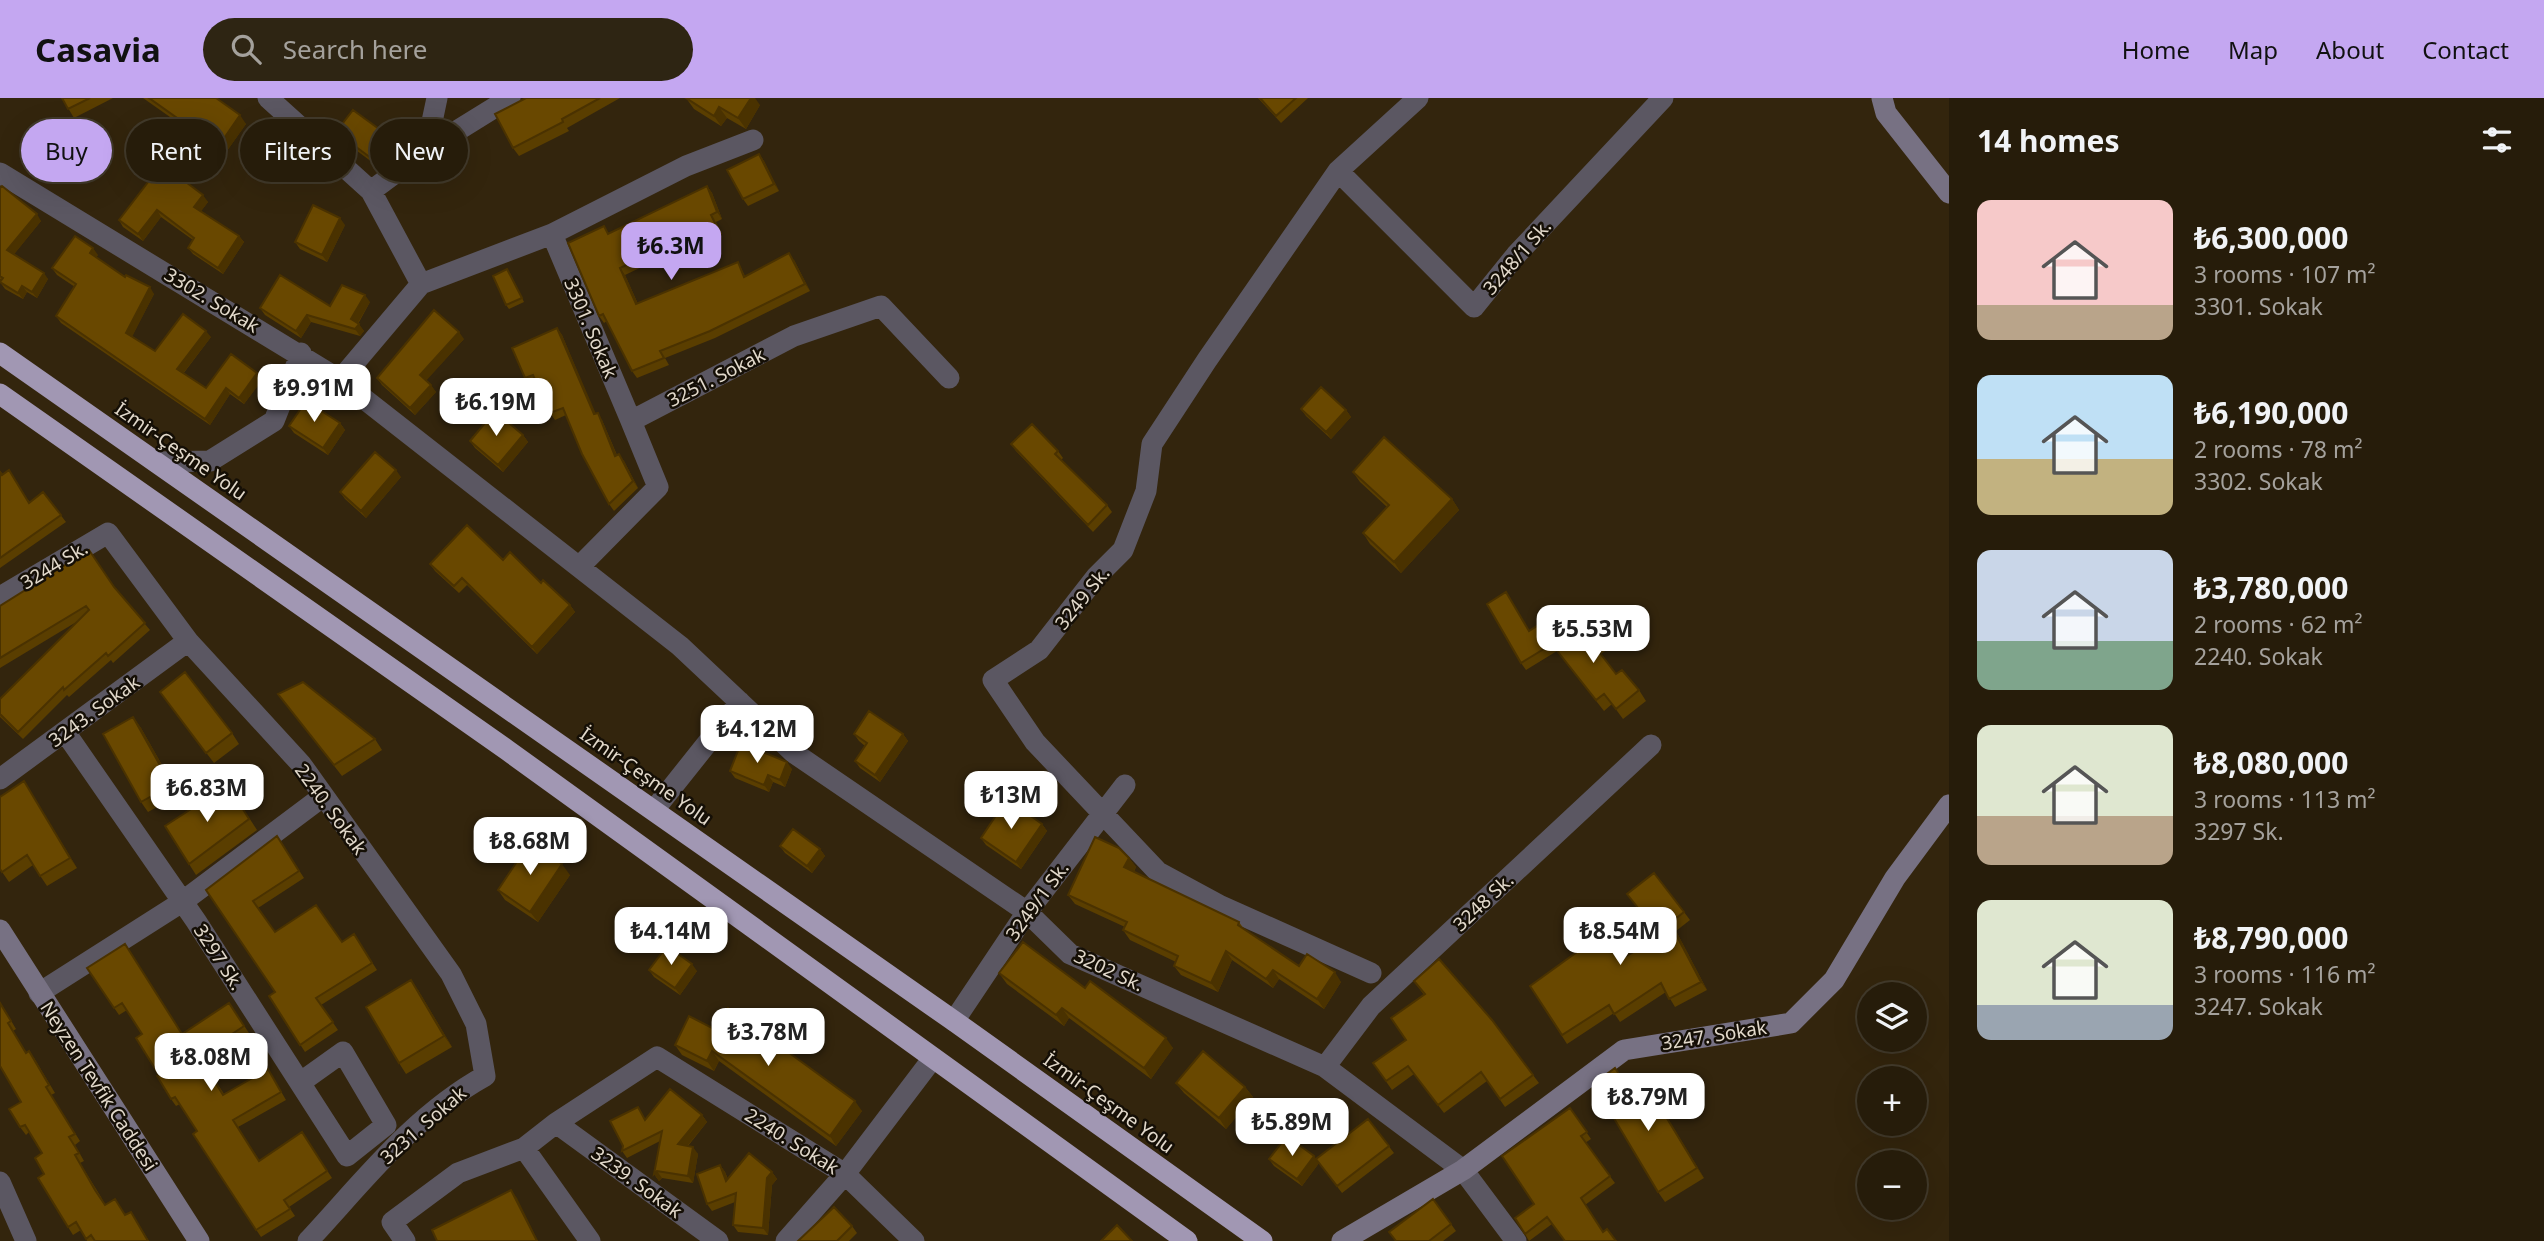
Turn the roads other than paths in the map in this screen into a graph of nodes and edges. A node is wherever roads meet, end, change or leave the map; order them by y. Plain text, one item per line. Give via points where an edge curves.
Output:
1 (268, 98) edge
2 (437, 98) edge
3 (510, 98) edge
4 (1418, 98) edge
5 (1663, 98) edge
6 (1882, 98) edge
7 (433, 119) edge
8 (468, 124) edge
9 (753, 139) dead end
10 (1338, 171) junction
11 (0, 173) edge
12 (383, 182) edge
13 (371, 191) junction
14 (1949, 192) edge
15 (552, 234) junction
16 (421, 284) junction
17 (0, 353) edge
18 (300, 354) junction
19 (949, 378) dead end
20 (340, 380) junction
21 (0, 394) edge
22 (631, 421) junction
23 (156, 462) junction
24 (108, 533) joint
25 (580, 566) junction
26 (0, 597) edge
27 (188, 642) junction
28 (680, 646) joint
29 (740, 702) junction
30 (65, 732) junction
31 (1651, 745) dead end
32 (0, 779) edge
33 (1125, 785) dead end
34 (323, 797) junction
35 (1949, 805) edge
36 (654, 810) junction
37 (1102, 814) junction
38 (182, 902) junction
39 (1027, 912) junction
40 (0, 930) edge
41 (1371, 973) dead end
42 (38, 993) junction
43 (954, 1021) junction
44 (933, 1058) junction
45 (1325, 1067) junction
46 (485, 1076) joint
47 (301, 1082) junction
48 (556, 1123) junction
49 (524, 1148) junction
50 (1463, 1170) junction
51 (845, 1174) junction
52 (0, 1182) edge
53 (26, 1241) edge
54 (200, 1241) edge
55 (308, 1241) edge
56 (405, 1241) edge
57 (590, 1241) edge
58 (718, 1241) edge
59 (786, 1241) edge
60 (914, 1241) edge
61 (1187, 1241) edge
62 (1262, 1241) edge
63 (1342, 1241) edge
64 (1516, 1241) edge

1 - 13 street
2 - 7 street
3 - 8 street
4 - 10 street, 3249 Sk.
5 - 10 street, 3248/1 Sk. via 1516,255 1474,307
6 - 14 street via 1886,113
9 - 15 street via 686,166
10 - 37 street, 3249 Sk. via 1152,444 1146,491 1124,550 1096,577 1039,650 993,680 1035,742
11 - 18 street, 3302. Sokak
12 - 13 street
13 - 16 street
15 - 16 street
15 - 22 street, 3301. Sokak
16 - 20 street
17 - 23 highway, İzmir-Çeşme Yolu
18 - 20 street, 3302. Sokak
18 - 23 street via 274,421 210,461
19 - 22 street, 3251. Sokak via 881,306 794,336
20 - 25 street, 3302. Sokak
21 - 44 highway via 508,750
22 - 25 street via 658,487
23 - 36 highway, İzmir-Çeşme Yolu
24 - 26 street, 3244 Sk.
24 - 27 street, 2240. Sokak
25 - 28 street, 3302. Sokak
27 - 30 street, 3243. Sokak
27 - 34 street, 2240. Sokak via 301,764
28 - 29 street, 3202 Sk.
29 - 36 street
29 - 39 street, 3202 Sk. via 794,752
30 - 32 street, 3243. Sokak
30 - 38 street, 3297 Sk.
31 - 45 street, 3248 Sk. via 1371,1006
33 - 37 street, 3249/1 Sk.
34 - 38 street
34 - 46 street, 2240. Sokak via 450,974 476,1024
35 - 50 street, 3247. Sokak via 1895,878 1834,979 1791,1023 1624,1049
36 - 43 highway, İzmir-Çeşme Yolu
37 - 39 street, 3249/1 Sk.
37 - 41 street, 3249 Sk. via 1158,873
38 - 42 street
38 - 47 street, 3297 Sk.
39 - 43 street, 3249/1 Sk.
39 - 45 street, 3202 Sk. via 1070,954
40 - 42 street, Neyzen Tevfik Caddesi
42 - 54 street, Neyzen Tevfik Caddesi
43 - 62 highway, İzmir-Çeşme Yolu
44 - 51 street
44 - 61 highway
45 - 50 street, 3202 Sk.
46 - 55 street, 3231. Sokak via 390,1149
47 - 47 street, 3297 Sk. via 347,1156 386,1125 342,1052
48 - 49 street
48 - 51 street, 2240. Sokak via 657,1057
48 - 58 street, 3239. Sokak
49 - 56 street via 458,1173 392,1222
49 - 57 street
50 - 63 street, 3247. Sokak
50 - 64 street, 3202 Sk.
51 - 59 street
51 - 60 street, 2240. Sokak
52 - 53 street

